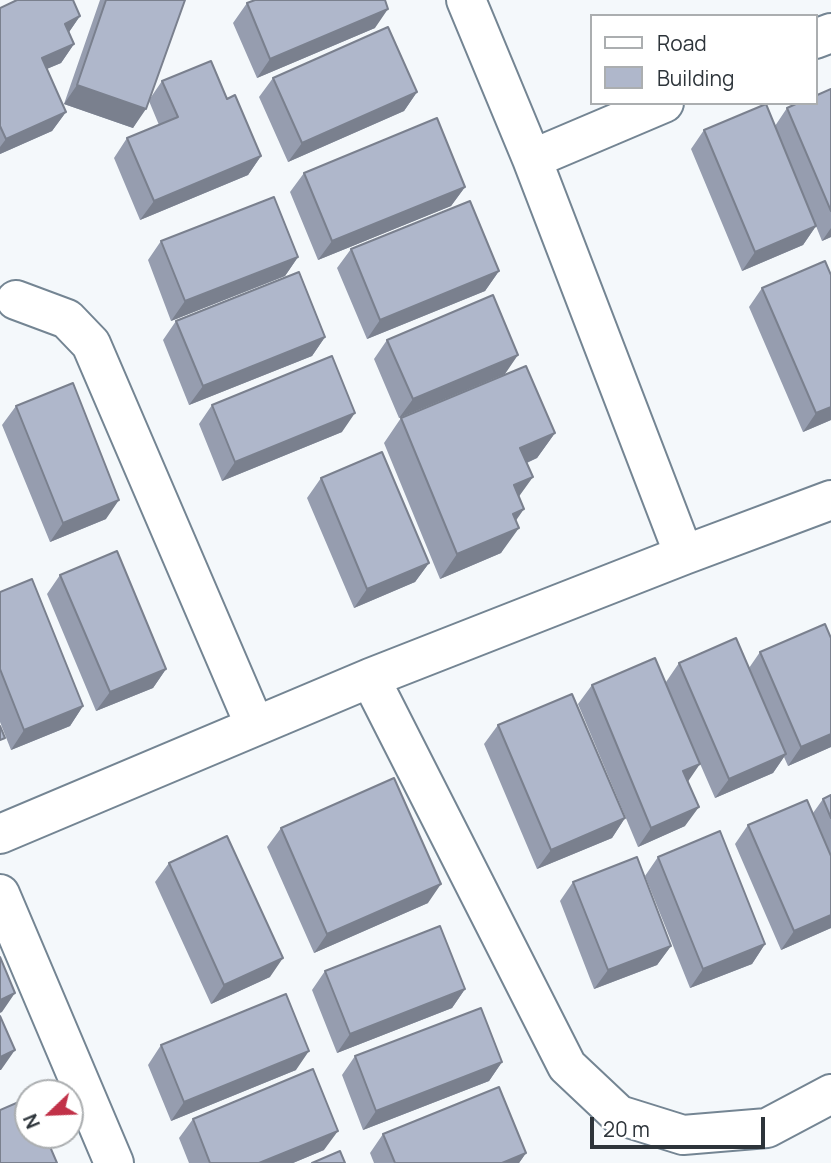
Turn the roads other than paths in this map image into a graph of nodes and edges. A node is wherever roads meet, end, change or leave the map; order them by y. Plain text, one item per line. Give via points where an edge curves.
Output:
1 (466, 0) edge
2 (659, 105) edge
3 (532, 159) junction
4 (16, 300) dead end
5 (831, 500) edge
6 (684, 555) junction
7 (370, 678) junction
8 (255, 726) junction
9 (0, 834) edge
10 (0, 894) edge
11 (831, 1094) edge
12 (114, 1163) edge

1 - 3 street
2 - 3 street
3 - 6 street
4 - 8 street via 67,319 91,344
5 - 6 street
6 - 7 street
7 - 8 street
7 - 11 street via 567,1066 619,1115 683,1135 767,1128
8 - 9 street
10 - 12 street

